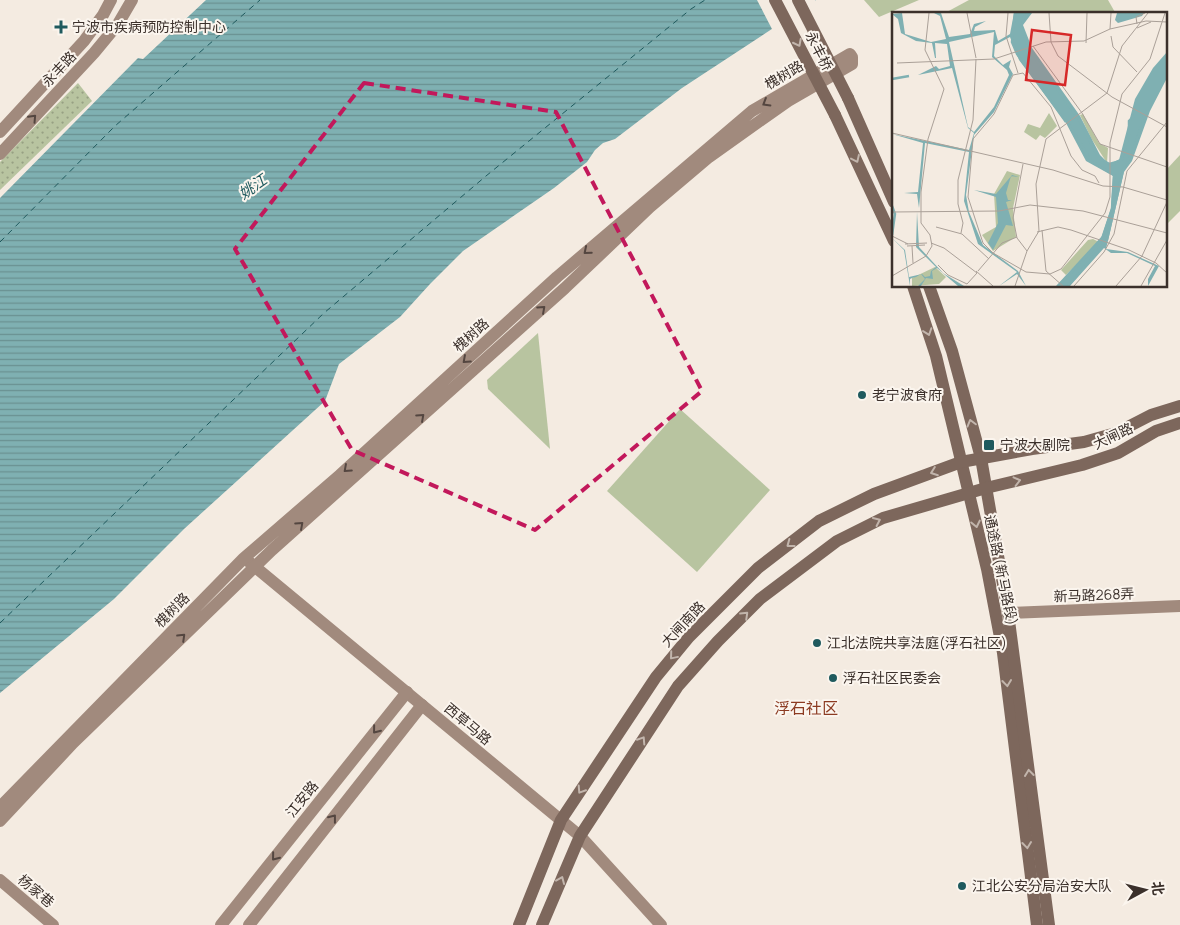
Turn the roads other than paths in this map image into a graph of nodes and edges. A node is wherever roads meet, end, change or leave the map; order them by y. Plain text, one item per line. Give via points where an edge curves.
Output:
1 (111, 0) edge
2 (132, 0) edge
3 (775, 0) edge
4 (798, 0) edge
5 (0, 132) edge
6 (0, 154) edge
7 (892, 197) edge
8 (892, 237) edge
9 (914, 288) edge
10 (930, 288) edge
11 (1180, 406) edge
12 (1180, 424) edge
13 (981, 458) junction
14 (962, 462) junction
15 (986, 488) junction
16 (970, 493) junction
17 (250, 562) junction
18 (1180, 606) edge
19 (1008, 613) junction
20 (407, 692) junction
21 (422, 705) junction
22 (0, 806) edge
23 (561, 820) junction
24 (0, 821) edge
25 (580, 836) junction
26 (0, 880) edge
27 (54, 925) edge
28 (221, 925) edge
29 (249, 925) edge
30 (519, 925) edge
31 (542, 925) edge
32 (661, 925) edge
33 (1037, 925) edge
34 (1049, 925) edge

1 - 5 main road, 永丰路 via 84,41
6 -> 2 main road, 永丰路 via 94,53 118,24
3 -> 8 main road, 永丰桥, bridge via 835,115
4 - 7 main road, 永丰桥, bridge via 848,98
9 -> 14 main road, 通途路 (新马路段) via 936,356
13 -> 10 main road, 通途路 (新马路段) via 952,351
11 - 13 main road, 大闸路 via 1151,415 1116,433 1084,442
15 -> 12 main road, 大闸路 via 1082,465 1118,453 1156,431
13 - 14 main road, 大闸南路
13 - 15 main road, 通途路 (新马路段)
14 - 16 main road, 通途路 (新马路段)
14 -> 23 main road, 大闸南路 via 874,494 819,521 758,568 689,637 656,677
15 - 16 main road, 大闸路
15 - 19 main road, 通途路 (新马路段)
25 -> 16 main road via 678,686 760,599 837,541 883,518
16 -> 33 main road, 通途路 (新马路段) via 1003,653
17 -> 17 main road, 槐树路 via 565,288 709,156 788,101 852,64 850,54 752,111 557,277 340,475
17 - 20 main road, 西草马路
17 - 22 main road, 槐树路
24 -> 17 main road, 槐树路
18 - 19 main road, 新马路268弄
34 -> 19 main road, 通途路 (新马路段)
20 - 21 main road, 西草马路
20 -> 28 main road, 江安路
21 - 23 main road, 西草马路
29 -> 21 main road
23 - 25 main road, 西草马路
23 - 30 main road, 大闸南路
31 -> 25 main road
25 - 32 main road, 西草马路
26 - 27 main road, 杨家巷

